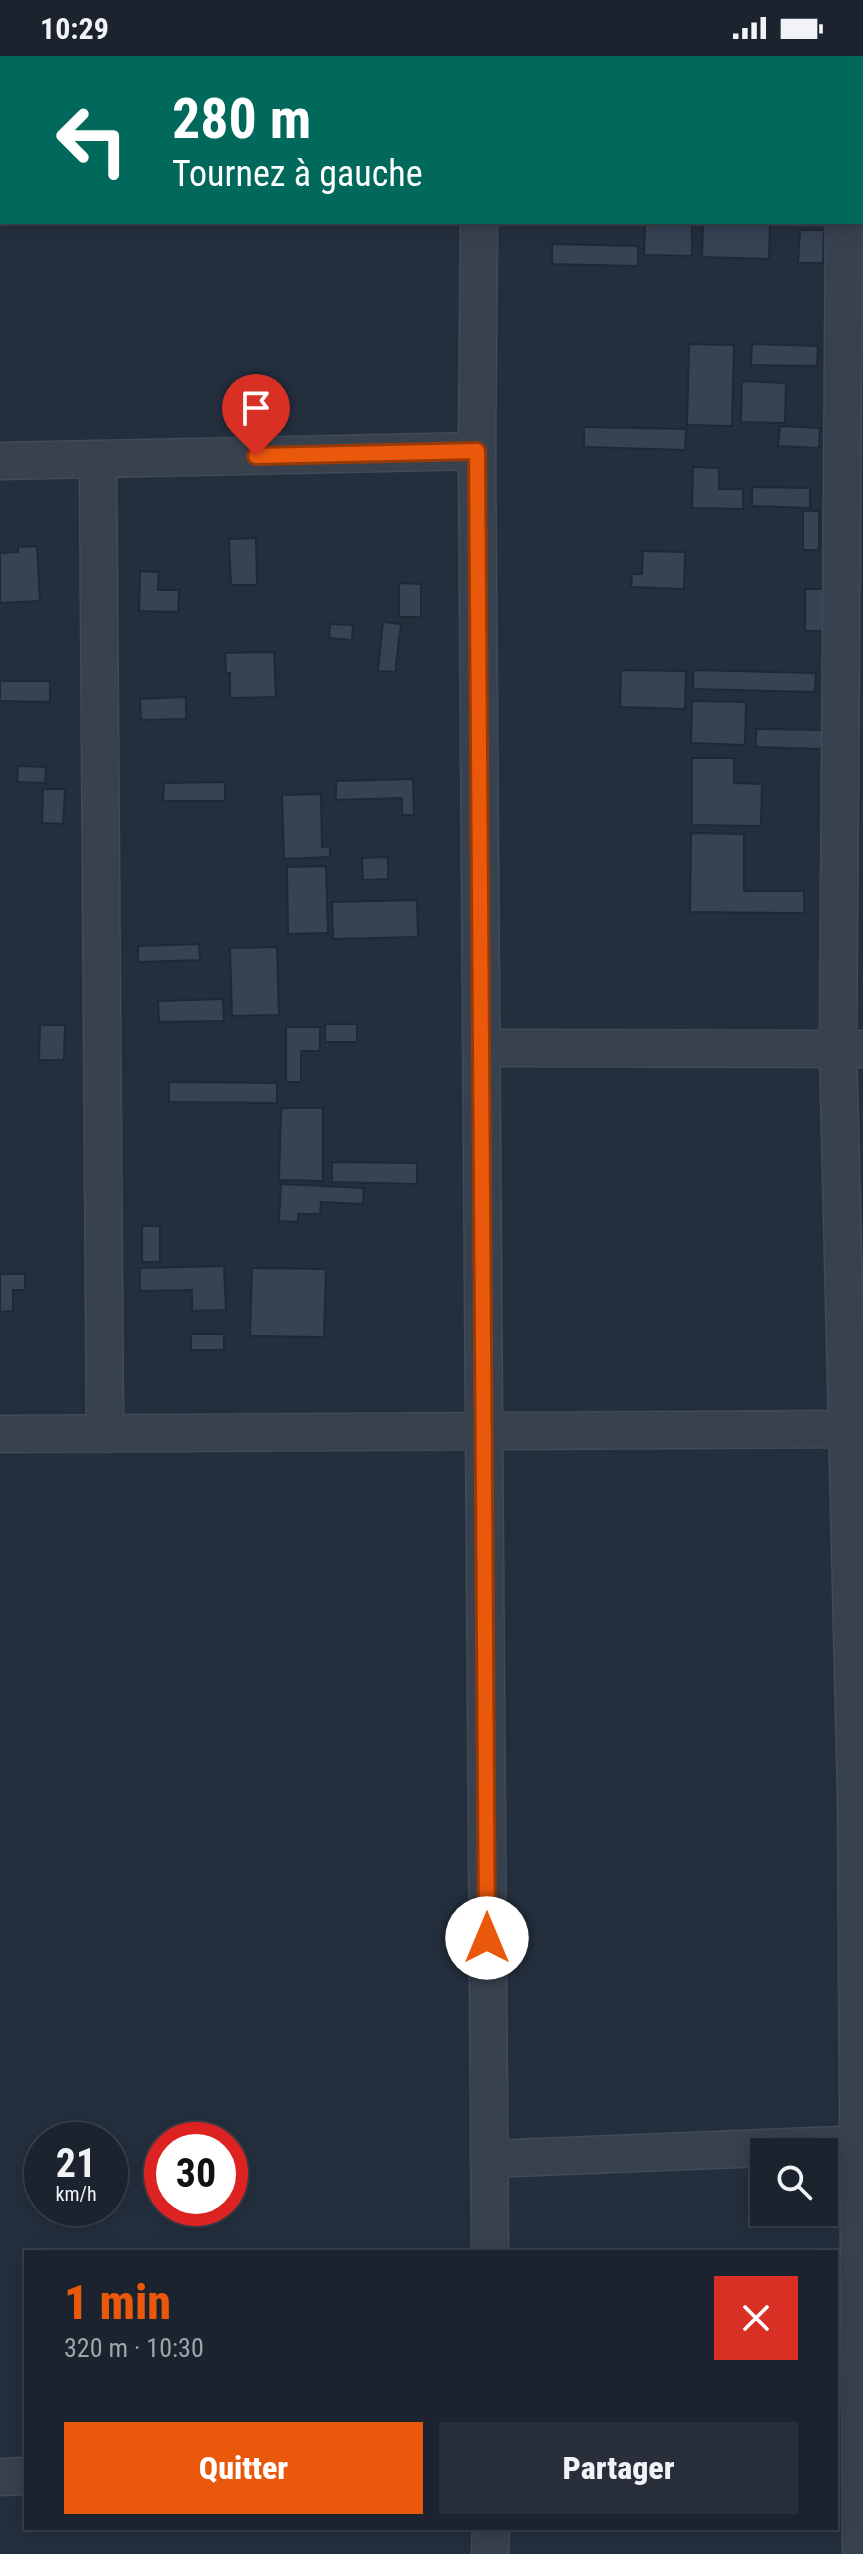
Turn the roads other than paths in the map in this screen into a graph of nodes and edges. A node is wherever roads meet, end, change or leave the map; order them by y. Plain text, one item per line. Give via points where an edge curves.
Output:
1 (479, 224) edge
2 (844, 224) edge
3 (477, 451) junction
4 (98, 459) junction
5 (0, 461) edge
6 (483, 1048) junction
7 (850, 1049) edge
8 (854, 1429) edge
9 (484, 1432) junction
10 (0, 1434) edge
11 (105, 1434) junction
12 (860, 1793) edge
13 (861, 2144) edge
14 (489, 2159) junction
15 (490, 2250) edge
16 (24, 2476) edge
17 (0, 2477) edge
18 (491, 2530) edge
19 (490, 2554) edge
20 (861, 2554) edge

1 - 3 street
2 - 7 street
3 - 4 street
3 - 6 street
4 - 5 street
4 - 11 street
6 - 7 street
6 - 9 street
7 - 8 street
8 - 9 street
8 - 12 street
9 - 11 street
9 - 14 street
10 - 11 street
12 - 13 street
13 - 14 street
13 - 20 street
14 - 15 street
16 - 17 street
18 - 19 street

